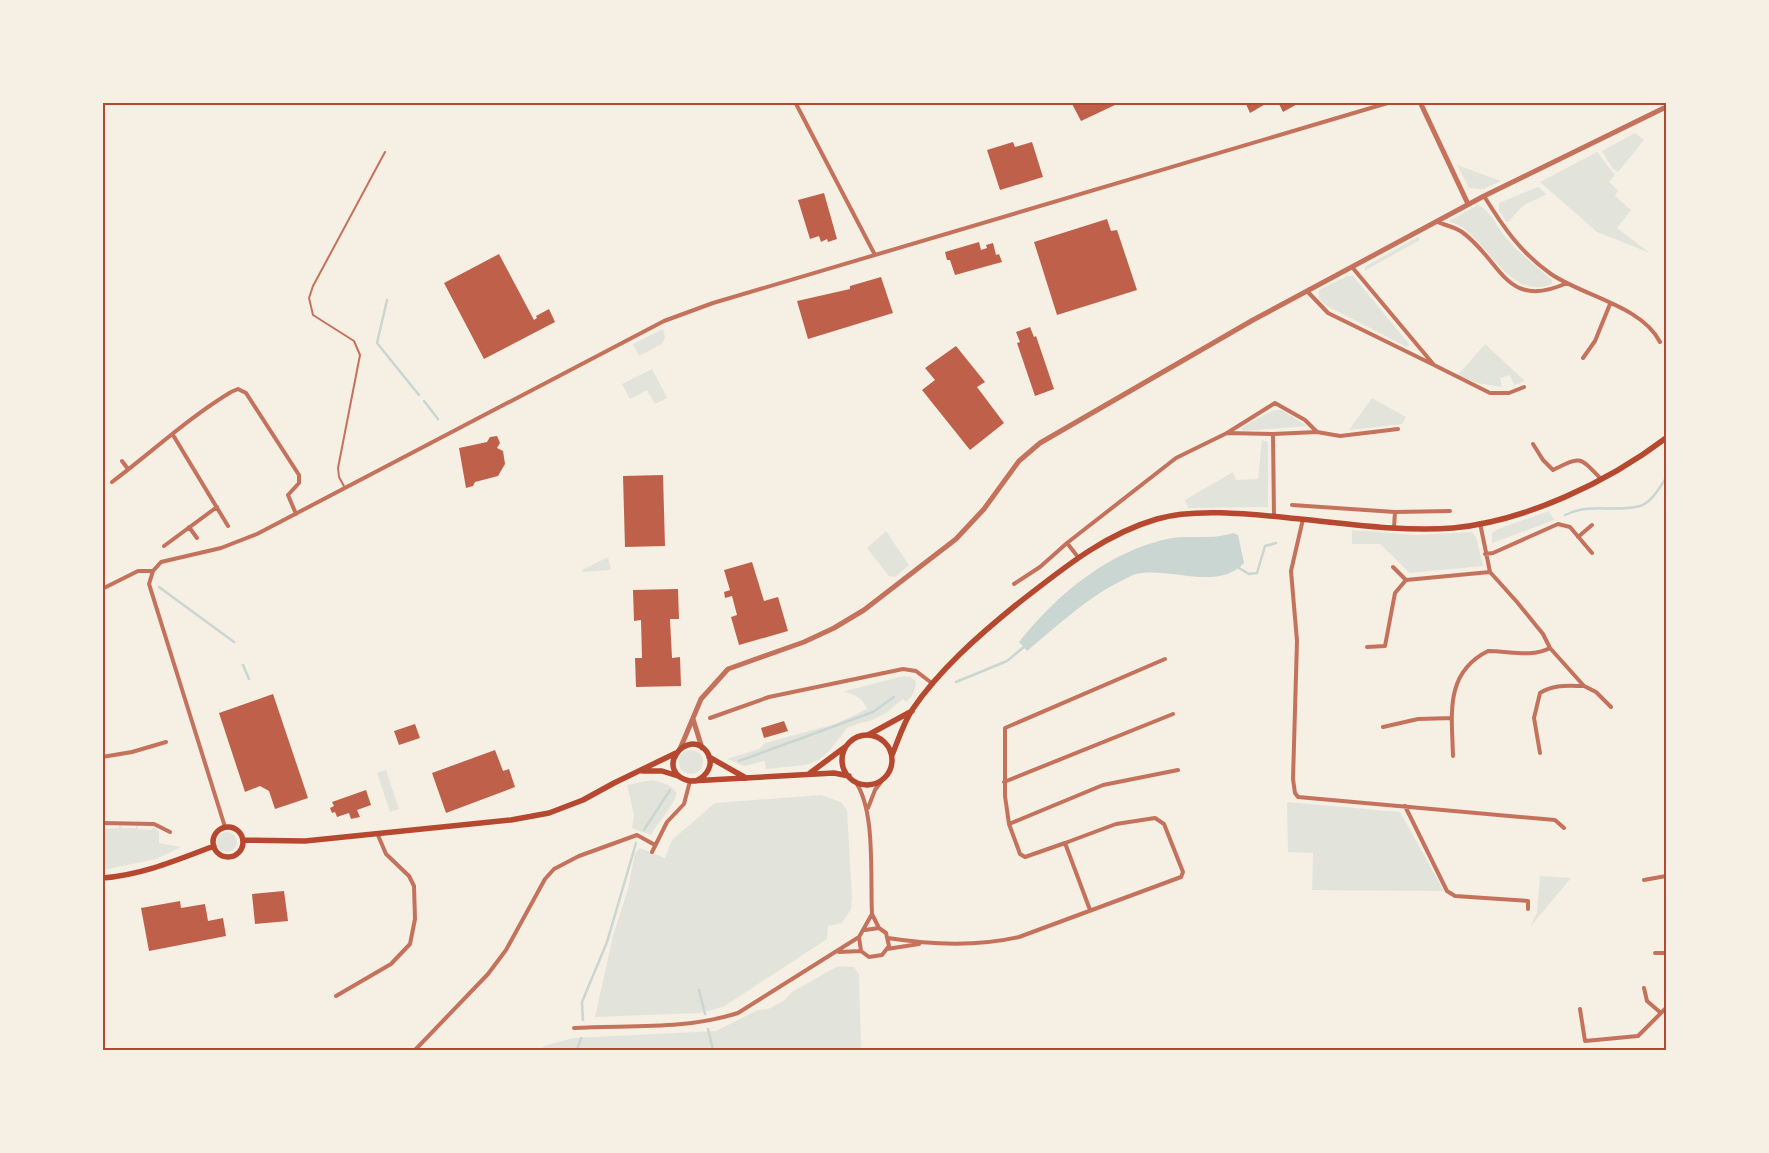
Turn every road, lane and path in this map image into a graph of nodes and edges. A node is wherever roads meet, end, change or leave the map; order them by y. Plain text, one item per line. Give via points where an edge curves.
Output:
1 (795, 102) edge
2 (1391, 102) edge
3 (1420, 102) edge
4 (1666, 107) edge
5 (385, 152) dead end
6 (1484, 196) junction
7 (1468, 204) junction
8 (1437, 222) junction
9 (875, 255) junction
10 (1352, 267) junction
11 (1567, 283) junction
12 (1307, 291) junction
13 (1610, 304) junction
14 (1660, 342) dead end
15 (1583, 358) dead end
16 (1434, 365) junction
17 (1524, 387) dead end
18 (1398, 429) dead end
19 (1317, 432) junction
20 (1227, 433) junction
21 (1273, 434) junction
22 (173, 435) junction
23 (1666, 438) edge
24 (1533, 444) dead end
25 (122, 461) dead end
26 (128, 469) junction
27 (1601, 479) junction
28 (112, 482) dead end
29 (345, 488) junction
30 (1292, 505) dead end
31 (216, 507) junction
32 (1450, 511) dead end
33 (1395, 512) junction
34 (296, 514) junction
35 (1274, 517) junction
36 (1303, 520) junction
37 (1480, 524) junction
38 (1592, 525) dead end
39 (228, 526) dead end
40 (189, 527) junction
41 (1394, 528) junction
42 (1578, 536) junction
43 (197, 538) dead end
44 (1067, 543) junction
45 (164, 546) dead end
46 (1592, 553) dead end
47 (1485, 554) junction
48 (1078, 557) junction
49 (1393, 567) dead end
50 (153, 571) junction
51 (1490, 572) junction
52 (1406, 580) junction
53 (1014, 584) dead end
54 (102, 588) edge
55 (1368, 647) dead end
56 (1550, 648) junction
57 (1165, 659) dead end
58 (933, 684) junction
59 (1584, 686) junction
60 (1611, 707) dead end
61 (912, 711) junction
62 (1173, 714) dead end
63 (710, 718) dead end
64 (1452, 718) junction
65 (693, 719) junction
66 (1383, 727) dead end
67 (868, 735) junction
68 (166, 742) dead end
69 (846, 746) junction
70 (702, 748) junction
71 (678, 751) junction
72 (1540, 753) dead end
73 (892, 755) junction
74 (1454, 756) dead end
75 (102, 757) edge
76 (709, 757) junction
77 (1178, 770) dead end
78 (638, 771) junction
79 (808, 774) junction
80 (679, 776) junction
81 (849, 776) junction
82 (746, 778) junction
83 (884, 778) junction
84 (693, 781) junction
85 (855, 781) junction
86 (1004, 782) junction
87 (1405, 806) junction
88 (868, 808) junction
89 (102, 823) edge
90 (1010, 824) junction
91 (225, 827) junction
92 (1564, 828) dead end
93 (170, 832) dead end
94 (377, 833) junction
95 (242, 840) junction
96 (1065, 843) junction
97 (655, 845) junction
98 (214, 846) junction
99 (652, 852) dead end
100 (1666, 876) edge
101 (102, 878) edge
102 (1644, 880) dead end
103 (1528, 909) dead end
104 (1090, 910) junction
105 (872, 914) junction
106 (879, 928) junction
107 (865, 930) junction
108 (859, 937) junction
109 (888, 938) junction
110 (923, 944) junction
111 (887, 950) junction
112 (861, 951) junction
113 (837, 952) junction
114 (1655, 953) dead end
115 (1666, 953) edge
116 (1644, 988) dead end
117 (336, 996) dead end
118 (1666, 1008) edge
119 (1580, 1009) dead end
120 (1661, 1014) junction
121 (574, 1028) dead end
122 (415, 1050) edge

1 - 9 street
2 - 9 street
3 - 7 street
4 - 6 street
5 - 29 lane via 309,298 313,315 354,341 360,356 338,468
6 - 7 street
6 - 11 street via 1520,249
7 - 8 street
8 - 10 street
8 - 11 street via 1462,232 1511,284 1523,291 1536,293
9 - 29 street via 713,303 664,321
10 - 12 street
10 - 16 street
11 - 13 street
12 - 16 street via 1328,313
12 - 65 street via 1040,443 1019,461 984,509 956,539 922,567 834,628 728,669 700,699
13 - 14 street via 1642,319
13 - 15 street via 1595,341
16 - 17 street via 1490,393 1509,393
18 - 19 street via 1340,436
19 - 20 street via 1305,420 1275,403
19 - 21 street
20 - 21 street
20 - 44 street via 1176,458
21 - 35 street
22 - 26 street
22 - 31 street
22 - 34 street via 203,409 230,392 243,390 299,475 299,483 288,495
23 - 27 main road
24 - 27 street via 1553,470 1576,460 1584,461
25 - 26 street
26 - 28 street
27 - 37 main road via 1531,511
29 - 34 street
30 - 33 street
31 - 39 street
31 - 40 street
32 - 33 street
33 - 41 street
34 - 50 street via 221,548 161,562
35 - 36 main road
35 - 48 main road via 1229,514 1159,518 1104,541
36 - 41 main road
36 - 87 street via 1291,571 1297,641 1293,722 1295,793 1298,797
37 - 41 main road via 1453,528
37 - 47 street
38 - 42 street
40 - 43 street
40 - 45 street
42 - 46 street
42 - 47 street via 1568,525 1558,524
44 - 48 street
44 - 53 street
47 - 51 street
48 - 58 main road via 992,624
49 - 52 street
50 - 54 street via 138,571
50 - 91 street via 149,584
51 - 52 street
51 - 56 street via 1543,634
52 - 55 street via 1395,593 1385,646
56 - 59 street
56 - 64 street via 1524,654 1488,651 1480,656 1454,685
57 - 86 street via 1005,728
58 - 61 main road
58 - 63 street via 916,671 903,669 769,697
59 - 60 street via 1596,692
59 - 72 street via 1548,687 1540,693 1534,718
61 - 67 main road
61 - 73 main road
62 - 86 street
64 - 66 street via 1418,719
64 - 74 street
65 - 70 street
65 - 71 street
67 - 69 main road via 852,740
67 - 73 main road via 884,741
68 - 75 street
69 - 79 main road
69 - 81 main road via 842,762
70 - 71 main road via 691,744
70 - 76 main road
71 - 78 main road
71 - 80 main road via 673,765
73 - 83 main road
76 - 82 main road
76 - 84 main road via 709,768 702,778
77 - 90 street via 1104,785
78 - 80 main road via 662,771
78 - 94 main road via 583,800 549,813 512,820
79 - 81 main road
79 - 82 main road
80 - 84 main road
81 - 85 main road
82 - 84 main road
83 - 85 main road via 869,784
83 - 88 street
84 - 97 street via 684,804 667,822
85 - 88 street
86 - 90 street
87 - 92 street via 1555,820
87 - 103 street via 1447,891 1455,896 1528,901
88 - 105 street
89 - 93 street via 154,824
90 - 96 street via 1023,857
91 - 95 main road via 238,832
91 - 98 main road via 214,836
94 - 95 main road via 305,841
94 - 117 street via 386,854 409,876 414,886 415,919 410,944 391,964
95 - 98 main road via 240,850 230,856 219,854
96 - 104 street
96 - 104 street via 1116,824 1155,818 1164,824 1184,872 1181,877
97 - 99 street
97 - 122 street via 637,835 557,866 545,879 506,950 488,974
98 - 101 main road via 126,876
100 - 102 street
104 - 110 street via 1006,940 982,944
105 - 106 street
105 - 107 street
106 - 107 street
106 - 109 street
107 - 108 street
108 - 112 street
108 - 113 street
109 - 110 street
109 - 111 street
110 - 111 street
111 - 112 street via 874,958
112 - 113 street
113 - 121 street via 738,1013 720,1019
114 - 115 street
116 - 120 street via 1647,1001
118 - 120 street
119 - 120 street via 1585,1041 1638,1036

